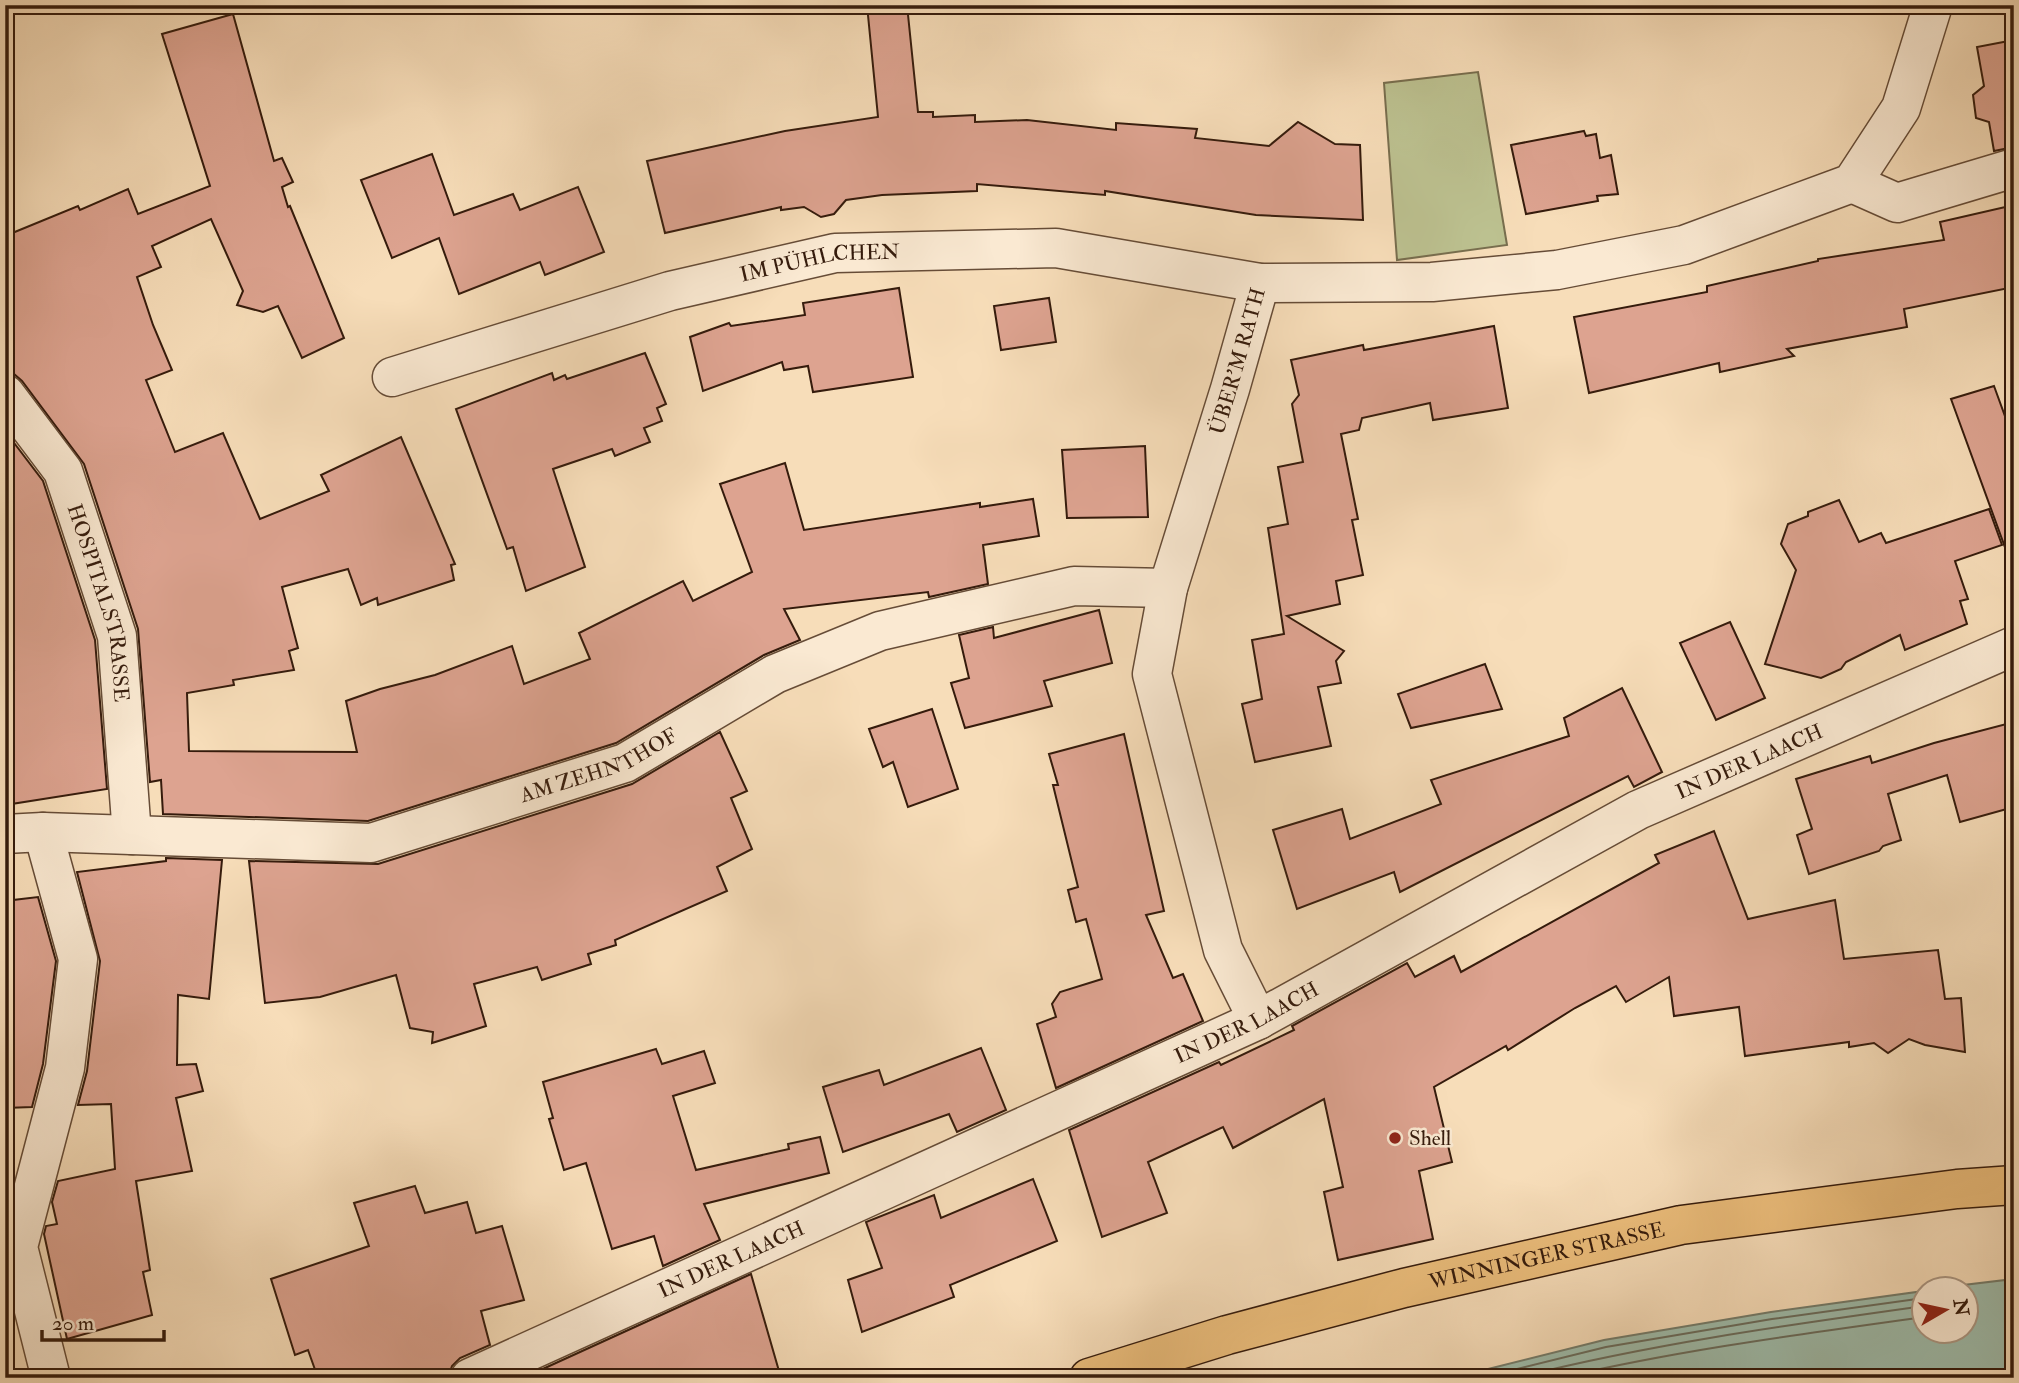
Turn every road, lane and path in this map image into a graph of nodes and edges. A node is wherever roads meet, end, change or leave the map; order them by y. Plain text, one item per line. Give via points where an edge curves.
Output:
1 (1933, 5) edge
2 (2014, 168) edge
3 (1852, 183) junction
4 (1260, 283) junction
5 (392, 377) dead end
6 (5, 394) edge
7 (1168, 588) junction
8 (2014, 646) edge
9 (43, 832) junction
10 (5, 834) edge
11 (132, 835) junction
12 (1258, 1020) junction
13 (2014, 1185) edge
14 (51, 1378) edge
15 (470, 1378) edge
16 (1089, 1378) edge

1 - 3 street via 1901,108
2 - 3 street via 1897,202
3 - 4 street, ÜBER'M RATH via 1684,245 1557,270 1432,282
4 - 5 street, IM PÜHLCHEN via 1056,248 835,253 670,291
4 - 7 street, ÜBER'M RATH
6 - 11 street, HOSPITALSTRASSE via 63,471 117,636
7 - 11 street, AM ZEHNTHOF via 1074,586 880,631 775,674 625,763 372,843
7 - 12 street, ÜBER'M RATH via 1152,674 1223,950
8 - 12 street, IN DER LAACH via 1638,810
9 - 10 street, AM ZEHNTHOF
9 - 11 street, AM ZEHNTHOF
9 - 14 street via 78,959 65,1068 18,1247
12 - 15 street, IN DER LAACH
13 - 16 main road, WINNINGER STRASSE via 1681,1225 1404,1288

